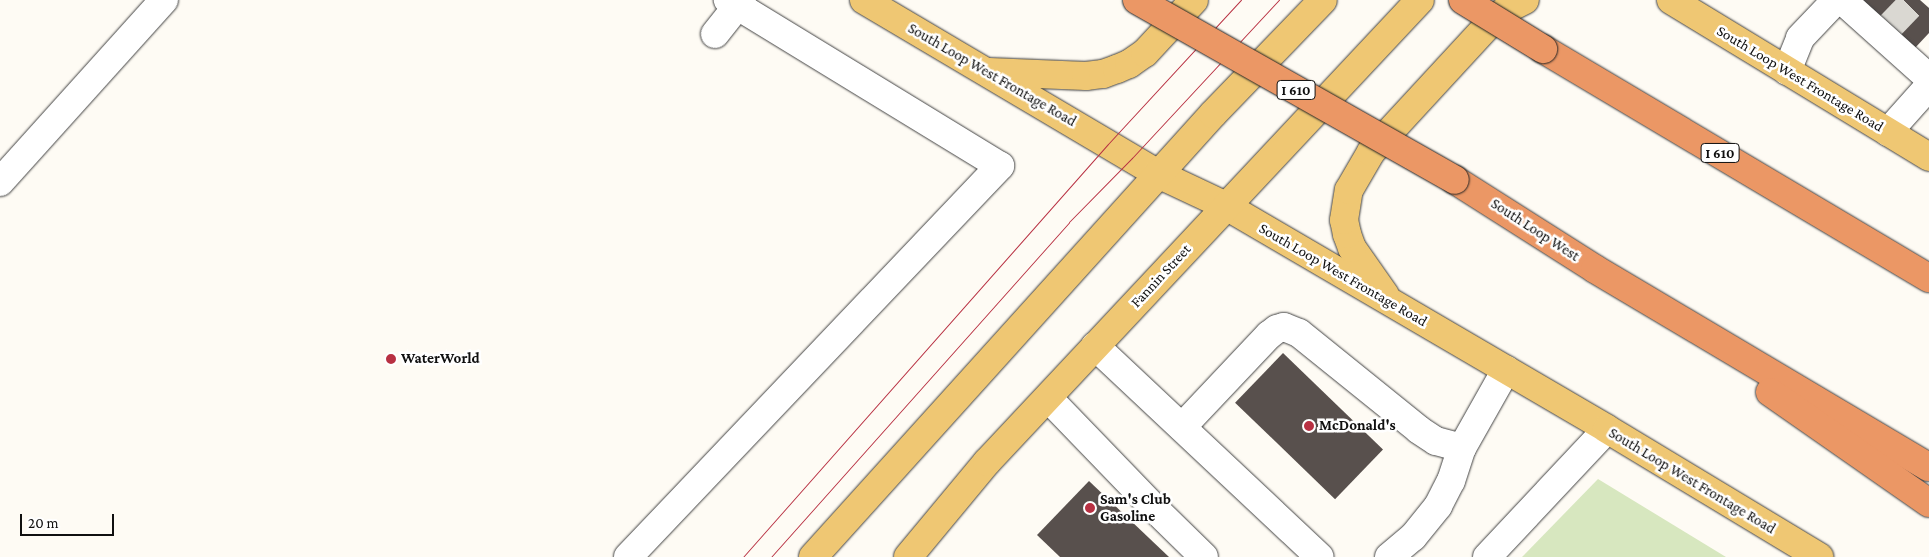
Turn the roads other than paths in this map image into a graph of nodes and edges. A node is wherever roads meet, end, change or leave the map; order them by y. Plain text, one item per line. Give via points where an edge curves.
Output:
1 (164, 0) edge
2 (864, 0) edge
3 (1137, 0) edge
4 (1194, 0) edge
5 (1323, 0) edge
6 (1420, 0) edge
7 (1463, 0) edge
8 (1525, 0) edge
9 (1666, 0) edge
10 (1671, 0) edge
11 (736, 2) edge
12 (1848, 2) edge
13 (715, 34) dead end
14 (1787, 71) junction
15 (985, 72) junction
16 (1929, 78) edge
17 (1929, 86) edge
18 (1888, 132) junction
19 (1929, 157) edge
20 (1158, 174) junction
21 (0, 182) edge
22 (1226, 206) junction
23 (1897, 258) junction
24 (1595, 269) junction
25 (1929, 274) edge
26 (1929, 278) edge
27 (1392, 304) junction
28 (1095, 346) junction
29 (1506, 370) junction
30 (1048, 398) junction
31 (1182, 428) junction
32 (1607, 429) junction
33 (1462, 448) junction
34 (1929, 467) edge
35 (1929, 503) edge
36 (628, 557) edge
37 (813, 557) edge
38 (908, 557) edge
39 (1204, 557) edge
40 (1320, 557) edge
41 (1389, 557) edge
42 (1487, 557) edge
43 (1819, 557) edge

1 - 21 lane
2 - 15 main road, South Loop West Frontage Road
3 - 24 highway, South Loop West / I 610, bridge via 1455,180
4 - 15 main road via 1145,53 1129,64 1103,74
5 - 20 main road
6 - 22 main road, Fannin Street
7 - 23 highway, I 610, bridge
8 - 27 main road via 1506,9 1489,24 1371,152 1349,190 1344,220 1352,248
9 - 10 main road
10 - 14 main road, South Loop West Frontage Road
11 - 13 lane
11 - 36 lane via 1000,166
12 - 14 lane via 1800,38
12 - 16 lane via 1886,31
14 - 18 main road, South Loop West Frontage Road
15 - 20 main road, South Loop West Frontage Road
17 - 18 lane
18 - 19 main road, South Loop West Frontage Road
20 - 22 main road, South Loop West Frontage Road
20 - 37 main road
22 - 27 main road, South Loop West Frontage Road
22 - 28 main road, Fannin Street
23 - 25 highway
23 - 26 highway, I 610
24 - 34 highway, South Loop West / I 610
24 - 35 highway
27 - 29 main road, South Loop West Frontage Road
28 - 30 main road, Fannin Street
28 - 31 lane
29 - 32 main road, South Loop West Frontage Road
29 - 33 lane
30 - 38 main road, Fannin Street via 963,489
30 - 39 lane
31 - 33 lane via 1269,335 1284,327 1299,333 1419,430 1436,441
31 - 40 lane
32 - 42 lane
32 - 43 main road, South Loop West Frontage Road
33 - 41 lane via 1438,506 1413,537

